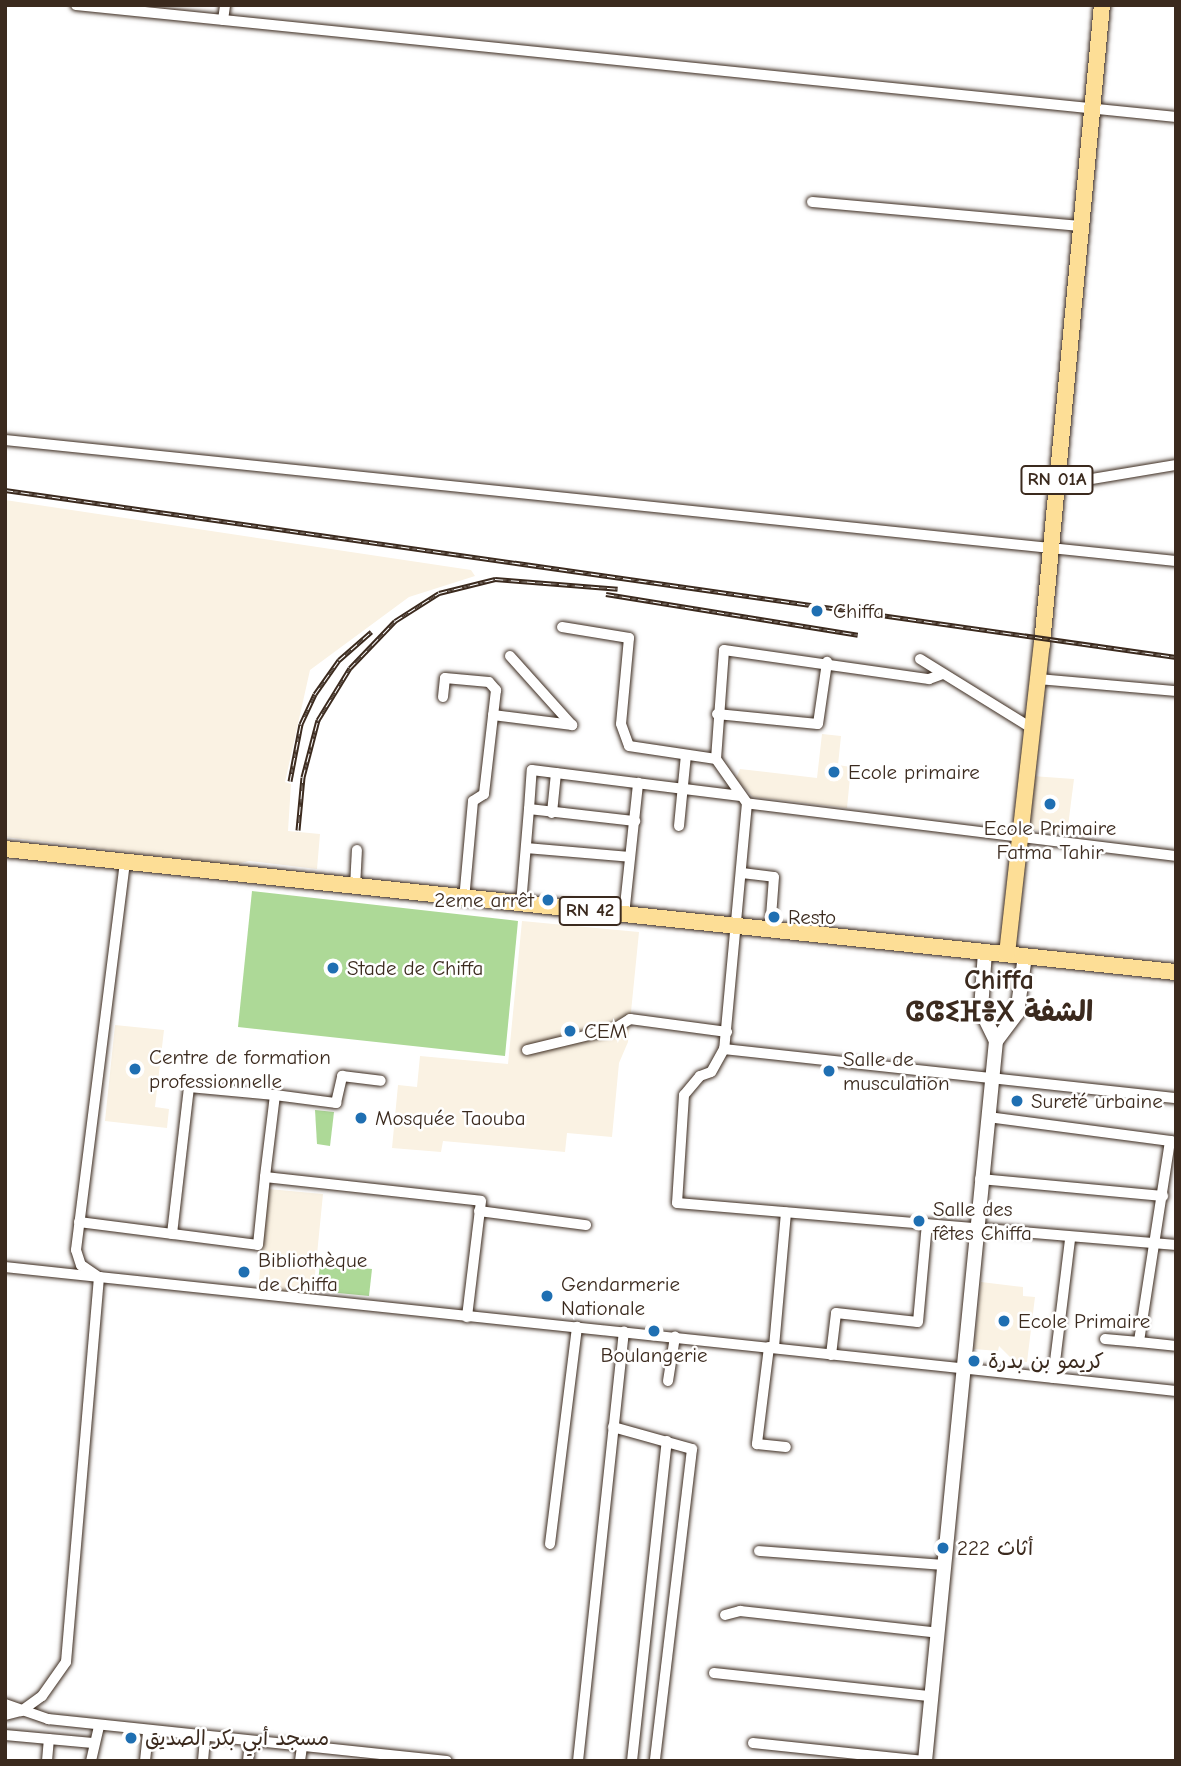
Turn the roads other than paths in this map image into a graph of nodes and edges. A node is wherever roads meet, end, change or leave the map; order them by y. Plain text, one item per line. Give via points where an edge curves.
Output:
1 (76, 5) edge
2 (225, 5) edge
3 (1102, 5) edge
4 (223, 20) junction
5 (1092, 108) junction
6 (1176, 117) edge
7 (812, 202) dead end
8 (1081, 226) junction
9 (5, 440) edge
10 (1176, 465) edge
11 (1056, 485) junction
12 (1050, 546) junction
13 (1176, 561) edge
14 (562, 627) dead end
15 (510, 656) dead end
16 (920, 659) dead end
17 (827, 662) junction
18 (943, 674) junction
19 (1038, 679) junction
20 (1176, 691) edge
21 (443, 697) dead end
22 (717, 714) junction
23 (493, 715) junction
24 (1033, 729) junction
25 (686, 755) junction
26 (716, 759) junction
27 (556, 773) junction
28 (638, 783) junction
29 (683, 789) junction
30 (744, 800) junction
31 (529, 809) junction
32 (552, 813) junction
33 (635, 821) junction
34 (679, 826) dead end
35 (1019, 838) junction
36 (526, 848) junction
37 (5, 849) edge
38 (357, 850) dead end
39 (1176, 856) edge
40 (630, 857) junction
41 (125, 862) junction
42 (742, 873) junction
43 (355, 887) junction
44 (464, 898) junction
45 (521, 904) junction
46 (624, 915) junction
47 (738, 926) junction
48 (770, 930) junction
49 (985, 952) junction
50 (1007, 954) junction
51 (1025, 956) junction
52 (1176, 972) edge
53 (727, 1032) junction
54 (996, 1041) junction
55 (724, 1049) junction
56 (527, 1050) dead end
57 (993, 1078) junction
58 (381, 1082) dead end
59 (275, 1095) junction
60 (1176, 1097) edge
61 (988, 1117) junction
62 (1173, 1142) edge
63 (265, 1177) junction
64 (980, 1179) junction
65 (1170, 1181) edge
66 (1163, 1196) junction
67 (479, 1211) junction
68 (786, 1213) junction
69 (79, 1222) junction
70 (927, 1224) junction
71 (586, 1225) dead end
72 (976, 1231) junction
73 (172, 1234) junction
74 (1070, 1238) junction
75 (1155, 1244) junction
76 (1176, 1245) edge
77 (5, 1267) edge
78 (99, 1277) junction
79 (467, 1317) junction
80 (577, 1327) junction
81 (624, 1331) junction
82 (675, 1337) junction
83 (1105, 1339) dead end
84 (1139, 1342) junction
85 (1176, 1346) edge
86 (772, 1347) junction
87 (831, 1355) junction
88 (961, 1366) junction
89 (1053, 1378) junction
90 (668, 1381) dead end
91 (1176, 1391) edge
92 (613, 1427) junction
93 (667, 1441) junction
94 (786, 1447) dead end
95 (550, 1544) dead end
96 (759, 1551) dead end
97 (945, 1565) junction
98 (725, 1615) dead end
99 (938, 1633) junction
100 (714, 1673) dead end
101 (932, 1696) junction
102 (5, 1704) edge
103 (21, 1711) junction
104 (7, 1715) edge
105 (99, 1726) junction
106 (148, 1730) junction
107 (5, 1733) edge
108 (205, 1736) junction
109 (49, 1739) junction
110 (250, 1741) junction
111 (93, 1743) junction
112 (753, 1743) dead end
113 (302, 1746) junction
114 (372, 1757) edge
115 (47, 1761) edge
116 (92, 1761) edge
117 (145, 1761) edge
118 (203, 1761) edge
119 (248, 1761) edge
120 (300, 1761) edge
121 (445, 1761) edge
122 (578, 1761) edge
123 (632, 1761) edge
124 (656, 1761) edge
125 (925, 1761) edge

1 - 4 street
2 - 4 street
3 - 5 main road, RN 01A
4 - 5 street
5 - 6 street
5 - 8 main road, RN 01A
7 - 8 street
8 - 11 main road, RN 01A
9 - 12 street
10 - 11 street
11 - 12 main road, RN 01A
12 - 13 street
12 - 19 main road, RN 01A
14 - 25 street via 629,638 621,724 629,746
15 - 23 street via 572,725
16 - 18 street
17 - 18 street via 929,679
17 - 22 street via 818,724
17 - 22 street via 724,650
18 - 24 street
19 - 20 street
19 - 24 main road, RN 01A
21 - 23 street via 445,678 489,682 496,690
22 - 26 street
23 - 44 street via 484,794 473,801
24 - 35 main road, RN 01A
25 - 26 street
25 - 29 street
26 - 30 street
27 - 28 street
27 - 31 street via 532,770
27 - 32 street
28 - 29 street
28 - 33 street
29 - 30 street
29 - 34 street
30 - 35 street
30 - 42 street
31 - 32 street
31 - 36 street
32 - 33 street
33 - 40 street
35 - 39 street
35 - 50 main road, RN 01A
36 - 40 street
36 - 45 street
37 - 41 main road, RN 42
38 - 43 street
40 - 46 street
41 - 43 main road, RN 42
41 - 69 street
42 - 47 street
42 - 48 street via 774,877
43 - 44 main road, RN 42
44 - 45 main road, RN 42
45 - 46 main road, RN 42
46 - 47 main road, RN 42
47 - 48 main road, RN 42
47 - 53 street
48 - 49 main road, RN 42
49 - 50 main road, RN 42
49 - 54 main road via 981,1010
50 - 51 main road, RN 42
51 - 52 main road, RN 42
51 - 54 main road via 1017,1013
53 - 55 street
53 - 56 street via 630,1019 614,1029
54 - 57 main road
55 - 57 street
55 - 68 street via 710,1072 700,1076 684,1095 677,1203
57 - 60 street
57 - 61 main road
58 - 59 street via 342,1076 336,1103
59 - 63 street
59 - 73 street via 189,1087
61 - 62 street
61 - 64 main road
62 - 65 street
63 - 67 street via 481,1201
63 - 73 street via 258,1245
64 - 66 street
64 - 72 main road
65 - 66 street
66 - 75 street
67 - 71 street
67 - 79 street
68 - 70 street
68 - 86 street
69 - 73 street
69 - 78 street via 76,1250 81,1265
70 - 72 street
70 - 87 street via 918,1322 836,1313
72 - 74 street
72 - 88 main road
74 - 75 street
74 - 89 street
75 - 76 street
75 - 84 street
77 - 78 street
78 - 79 street
78 - 103 street via 66,1662 43,1696
79 - 80 street
80 - 81 street
80 - 95 street
81 - 82 street
81 - 92 street
82 - 86 street
82 - 90 street
83 - 84 street
84 - 85 street
86 - 87 street
86 - 94 street via 757,1444
87 - 88 street
88 - 89 street
88 - 97 main road
89 - 91 street
92 - 93 street
92 - 122 street
93 - 123 street
93 - 124 street via 692,1449
96 - 97 street
97 - 99 main road
98 - 99 street via 740,1611
99 - 101 main road
100 - 101 street
101 - 125 main road
102 - 103 street
103 - 104 street
103 - 105 street
104 - 107 street
105 - 106 street
105 - 111 street
106 - 108 street
106 - 117 street
107 - 109 street
108 - 110 street
108 - 118 street
109 - 111 street
109 - 115 street
110 - 113 street
110 - 119 street
111 - 116 street
112 - 125 street
113 - 114 street
113 - 120 street
114 - 121 street

